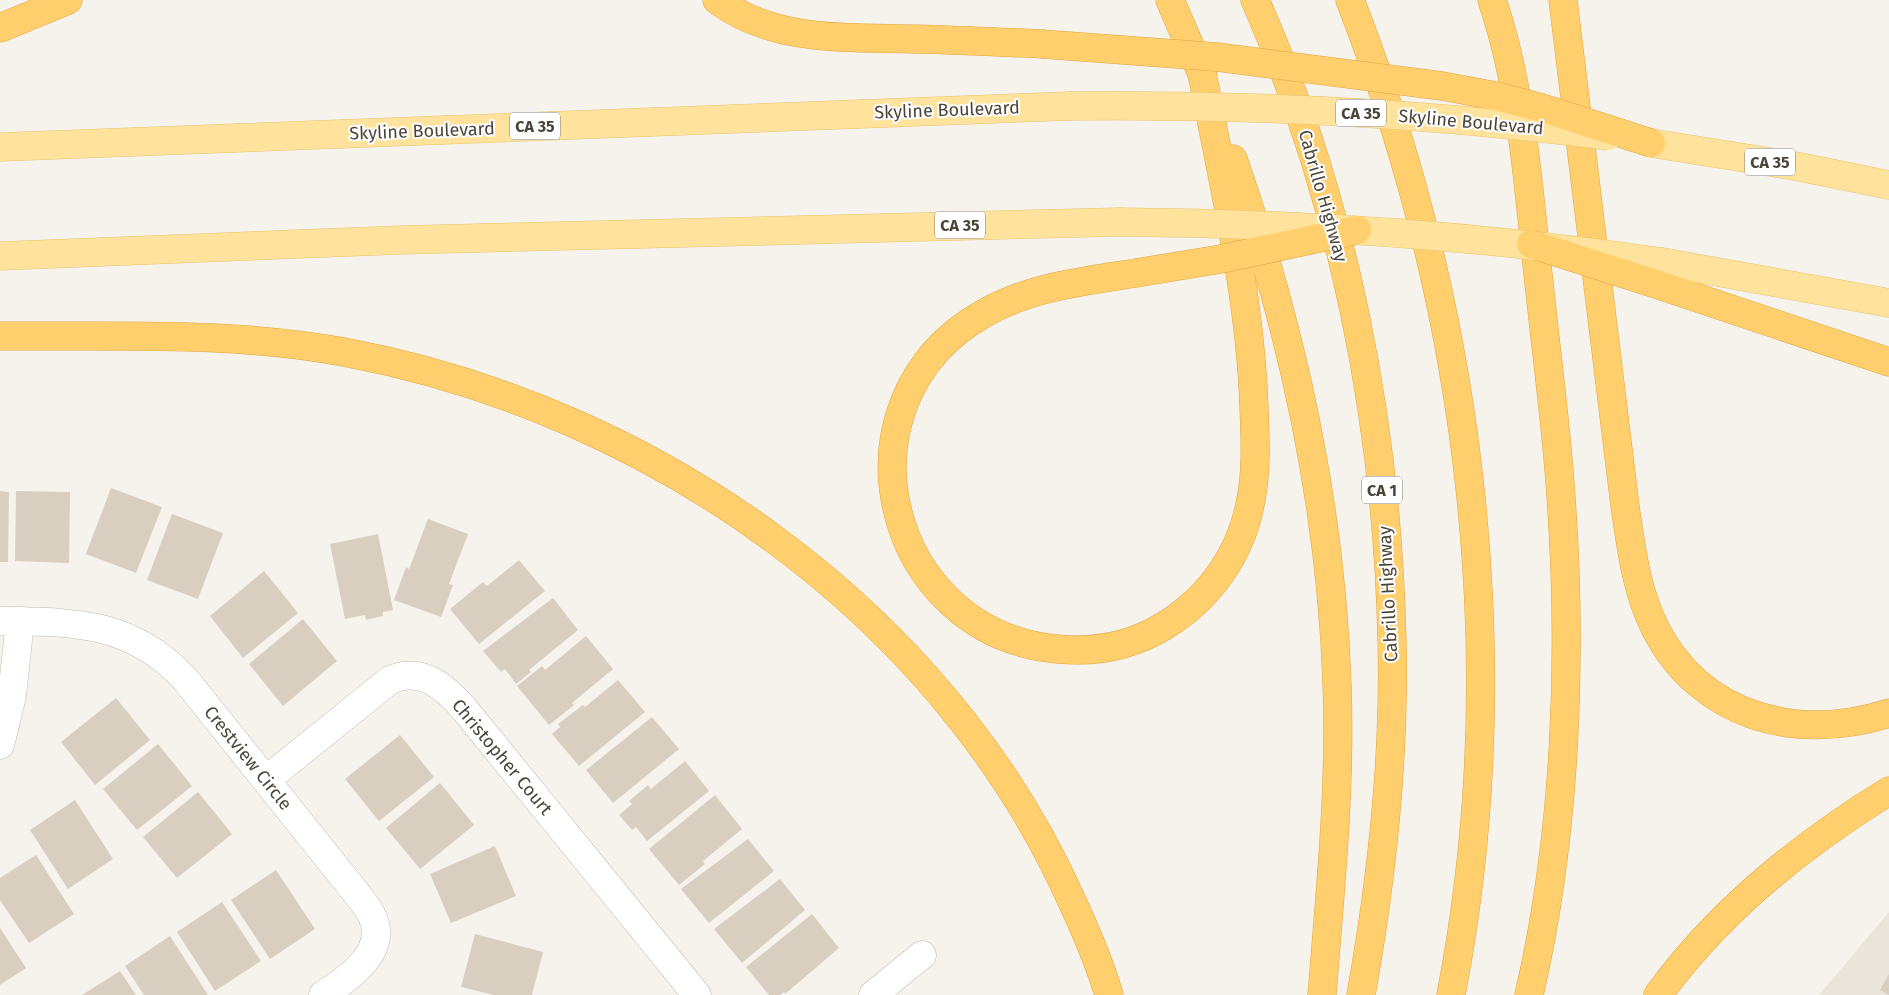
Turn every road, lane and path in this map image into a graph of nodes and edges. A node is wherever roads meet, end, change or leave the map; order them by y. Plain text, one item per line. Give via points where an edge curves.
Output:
1 (68, 0) edge
2 (717, 0) edge
3 (1170, 0) edge
4 (1255, 0) edge
5 (1350, 0) edge
6 (1492, 0) edge
7 (1563, 0) edge
8 (0, 28) edge
9 (1202, 73) junction
10 (1651, 143) junction
11 (0, 147) edge
12 (1889, 184) edge
13 (1357, 230) junction
14 (1530, 244) joint
15 (0, 256) edge
16 (1664, 275) junction
17 (1889, 303) edge
18 (0, 336) edge
19 (1889, 362) edge
20 (10, 621) edge
21 (1889, 713) edge
22 (0, 745) edge
23 (266, 780) junction
24 (1889, 791) edge
25 (922, 955) dead end
26 (324, 995) edge
27 (697, 995) edge
28 (873, 995) edge
29 (1109, 995) edge
30 (1322, 995) edge
31 (1361, 995) edge
32 (1451, 995) edge
33 (1529, 995) edge
34 (1658, 995) edge

1 - 8 highway
2 - 10 highway, bridge via 750,19 797,33 1042,44 1217,57 1442,86 1533,105
3 - 9 highway
4 - 31 highway, Cabrillo Highway / CA 1 via 1306,136 1343,268 1374,422 1382,494 1392,640 1390,739 1382,857
5 - 32 highway via 1395,124 1416,197 1447,330 1469,476 1480,695 1472,840
6 - 33 highway via 1508,53 1523,142 1553,408 1564,553 1566,638 1561,774 1543,917
7 - 21 highway via 1624,506 1640,588 1654,627 1678,664 1694,680 1729,705 1750,714 1796,725 1819,726 1850,723
9 - 13 highway, bridge via 1236,248 1251,361 1254,470 1245,527 1234,553 1219,577 1178,618 1126,644 1099,650 1064,650 1023,643 977,623 955,606 923,569 910,547 894,497 891,473 895,427 902,407 922,370 950,338 1004,303 1053,288 1221,259
9 - 30 highway via 1244,190 1278,303 1310,444 1328,560 1334,625 1338,746
10 - 11 main road, Skyline Boulevard / CA 35, bridge via 1473,121 1316,110 1241,106 1070,106
10 - 12 main road, Skyline Boulevard / CA 35
13 - 14 main road, CA 35, bridge
13 - 15 main road, CA 35, bridge via 1119,222 419,239
14 - 16 highway, bridge
16 - 17 main road
16 - 19 highway
18 - 29 highway via 245,340 317,347 380,360 464,381 537,407 599,435 698,489 774,541 839,593 903,653 964,722 1004,778 1052,859 1091,942
20 - 22 street via 12,696
20 - 23 street, Crestview Circle via 96,628 136,640 184,679
23 - 26 street, Crestview Circle via 365,904 376,929 375,942 359,968
23 - 27 street, Christopher Court via 390,680 407,674 431,680 465,710
24 - 34 highway via 1828,830 1766,878 1706,938
25 - 28 street

